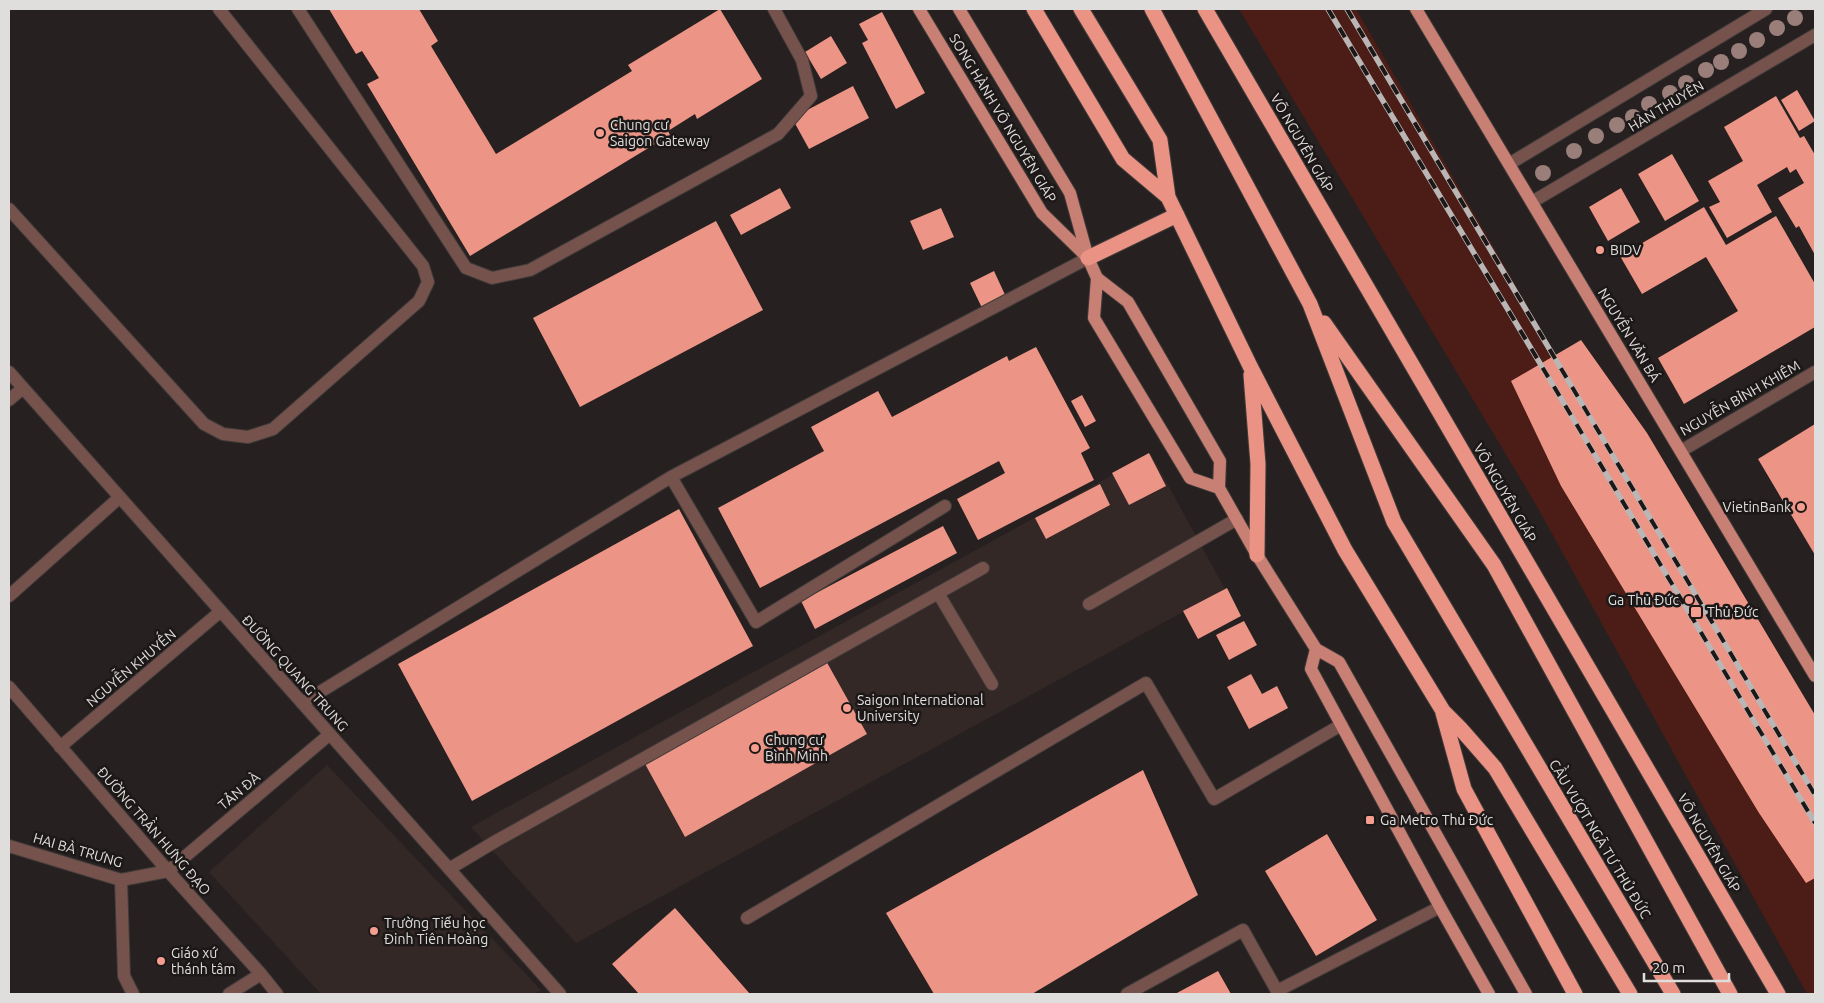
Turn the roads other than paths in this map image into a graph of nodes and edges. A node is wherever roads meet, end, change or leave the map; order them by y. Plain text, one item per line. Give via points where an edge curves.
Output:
1 (220, 9) edge
2 (298, 9) edge
3 (774, 9) edge
4 (919, 9) edge
5 (959, 9) edge
6 (1034, 9) edge
7 (1081, 9) edge
8 (1152, 9) edge
9 (1204, 9) edge
10 (1416, 9) edge
11 (1766, 9) edge
12 (1815, 35) edge
13 (1509, 164) junction
14 (1168, 197) junction
15 (1532, 202) junction
16 (9, 209) edge
17 (1178, 215) junction
18 (1088, 258) junction
19 (1097, 278) junction
20 (1310, 304) junction
21 (1251, 368) junction
22 (9, 372) edge
23 (1815, 372) edge
24 (23, 388) junction
25 (9, 400) edge
26 (1681, 451) junction
27 (671, 477) junction
28 (1219, 488) junction
29 (120, 497) junction
30 (945, 506) dead end
31 (1237, 519) junction
32 (1257, 555) junction
33 (983, 568) dead end
34 (938, 593) junction
35 (9, 596) edge
36 (1089, 604) dead end
37 (221, 611) junction
38 (1316, 648) junction
39 (1815, 676) edge
40 (992, 684) dead end
41 (9, 686) edge
42 (302, 703) junction
43 (1443, 711) junction
44 (1341, 725) junction
45 (330, 734) junction
46 (60, 748) junction
47 (9, 846) edge
48 (449, 869) junction
49 (168, 871) junction
50 (121, 880) junction
51 (1440, 907) junction
52 (747, 918) dead end
53 (261, 974) junction
54 (1278, 992) edge
55 (133, 994) edge
56 (229, 994) edge
57 (277, 994) edge
58 (558, 994) edge
59 (1127, 994) edge
60 (1489, 994) edge
61 (1526, 994) edge
62 (1575, 994) edge
63 (1630, 994) edge
64 (1673, 994) edge
65 (1730, 994) edge
66 (1778, 994) edge

1 - 16 street via 423,266 428,282 419,301 273,429 248,437 223,434 204,424
2 - 3 street via 466,268 492,278 530,270 778,134 811,96 802,60
4 - 18 main road, SONG HÀNH VÕ NGUYÊN GIÁP via 1042,213
5 - 18 main road, SONG HÀNH VÕ NGUYÊN GIÁP via 1070,192
6 - 14 highway via 1123,159
7 - 14 highway via 1160,140
8 - 20 highway
9 - 66 highway, VÕ NGUYÊN GIÁP
10 - 13 main road, NGUYỄN VĂN BÁ
11 - 13 street
12 - 15 street, HÀN THUYÊN
13 - 15 main road, NGUYỄN VĂN BÁ
14 - 17 highway
15 - 26 main road, NGUYỄN VĂN BÁ
17 - 18 highway
17 - 21 highway
18 - 19 main road, SONG HÀNH VÕ NGUYÊN GIÁP
18 - 27 street
19 - 28 main road, SONG HÀNH VÕ NGUYÊN GIÁP via 1128,302 1220,461
19 - 28 main road, SONG HÀNH VÕ NGUYÊN GIÁP via 1094,318 1190,478
20 - 64 highway, CẦU VƯỢT NGÃ TƯ THỦ ĐỨC via 1394,522
20 - 65 highway via 1494,565
21 - 32 highway via 1258,464
21 - 43 highway via 1345,550
22 - 24 street, ĐƯỜNG QUANG TRUNG
23 - 26 street, NGUYỄN BỈNH KHIÊM
24 - 25 street
24 - 29 street, ĐƯỜNG QUANG TRUNG
26 - 39 main road, NGUYỄN VĂN BÁ
27 - 30 street via 756,622
27 - 42 street
28 - 31 main road
29 - 35 street
29 - 37 street, ĐƯỜNG QUANG TRUNG
31 - 32 main road
31 - 36 street
32 - 38 main road
33 - 34 street
34 - 40 street
34 - 48 street
37 - 42 street, ĐƯỜNG QUANG TRUNG
37 - 46 street, NGUYỄN KHUYẾN
38 - 44 main road via 1311,669
38 - 61 main road via 1340,662
41 - 46 street, ĐƯỜNG TRẦN HƯNG ĐẠO
42 - 45 street, ĐƯỜNG QUANG TRUNG
43 - 62 highway via 1464,789
43 - 63 highway via 1495,768
44 - 51 main road
44 - 52 street via 1214,799 1146,683
45 - 48 street, ĐƯỜNG QUANG TRUNG
45 - 49 street, TẢN ĐÀ
46 - 49 street, ĐƯỜNG TRẦN HƯNG ĐẠO
47 - 50 street, HAI BÀ TRƯNG
48 - 58 street, ĐƯỜNG QUANG TRUNG
49 - 50 street, HAI BÀ TRƯNG
49 - 53 street, ĐƯỜNG TRẦN HƯNG ĐẠO
50 - 55 street via 124,976
51 - 54 street
51 - 60 main road
53 - 56 street
53 - 57 street, ĐƯỜNG TRẦN HƯNG ĐẠO
54 - 59 street via 1243,930

